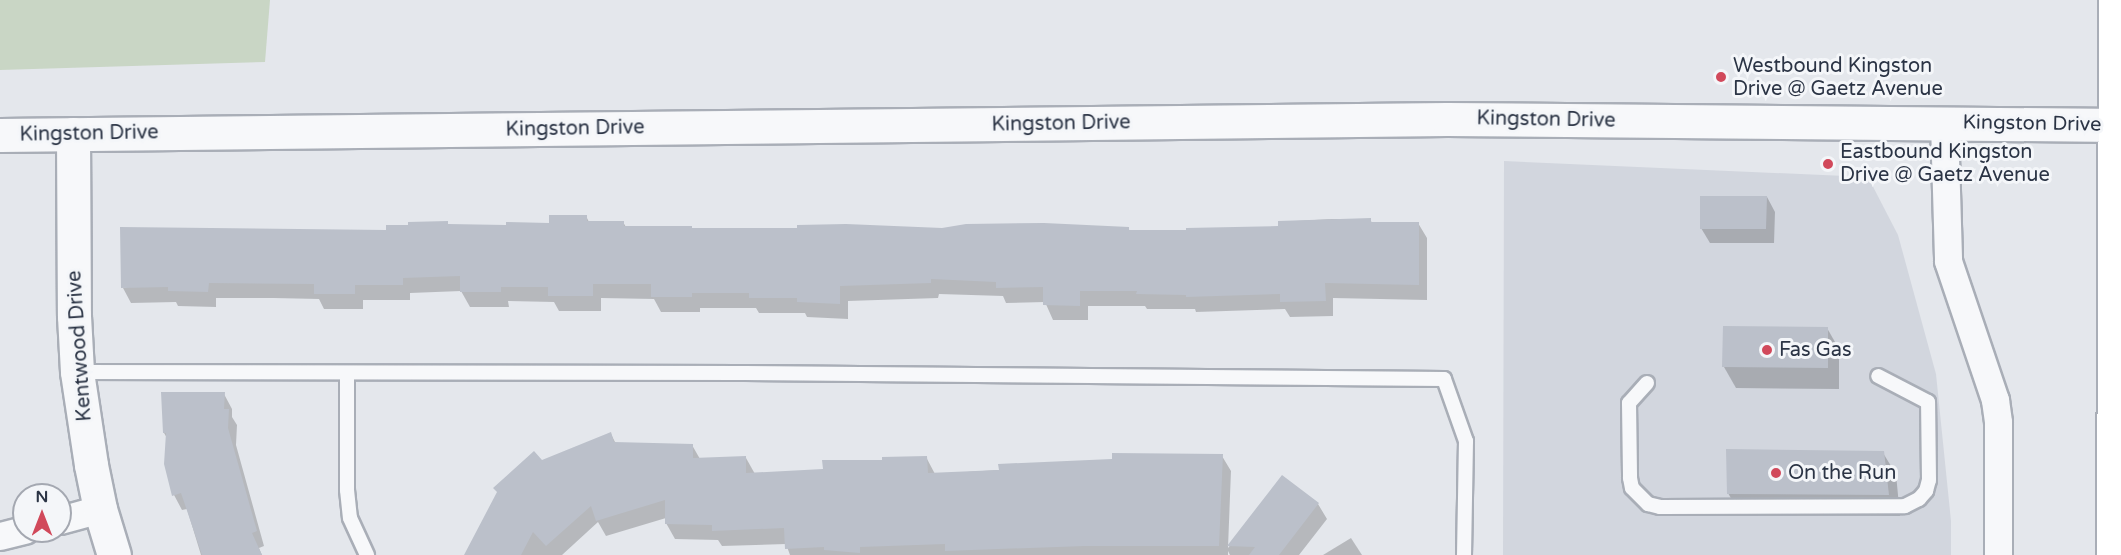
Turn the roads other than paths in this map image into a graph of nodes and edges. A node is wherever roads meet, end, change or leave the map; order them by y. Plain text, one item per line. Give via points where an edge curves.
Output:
1 (2115, 0) edge
2 (1944, 123) junction
3 (2118, 125) edge
4 (73, 134) junction
5 (0, 135) edge
6 (77, 372) junction
7 (347, 373) junction
8 (1878, 376) dead end
9 (1647, 384) dead end
10 (100, 509) junction
11 (72, 517) edge
12 (114, 555) edge
13 (367, 555) edge
14 (1464, 555) edge
15 (1998, 555) edge
16 (2113, 555) edge

1 - 3 main road
2 - 3 street, Kingston Drive
2 - 4 street, Kingston Drive via 1447,119
2 - 15 street via 1948,261 1995,400
3 - 16 main road
4 - 5 street, Kingston Drive
4 - 6 street, Kentwood Drive
6 - 7 lane
6 - 10 street, Kentwood Drive
7 - 13 lane via 350,518
7 - 14 lane via 1444,380 1466,441
8 - 9 lane via 1928,402 1929,480 1919,499 1905,506 1648,504 1632,488 1630,478 1629,403
10 - 11 street
10 - 12 street, Kentwood Drive

